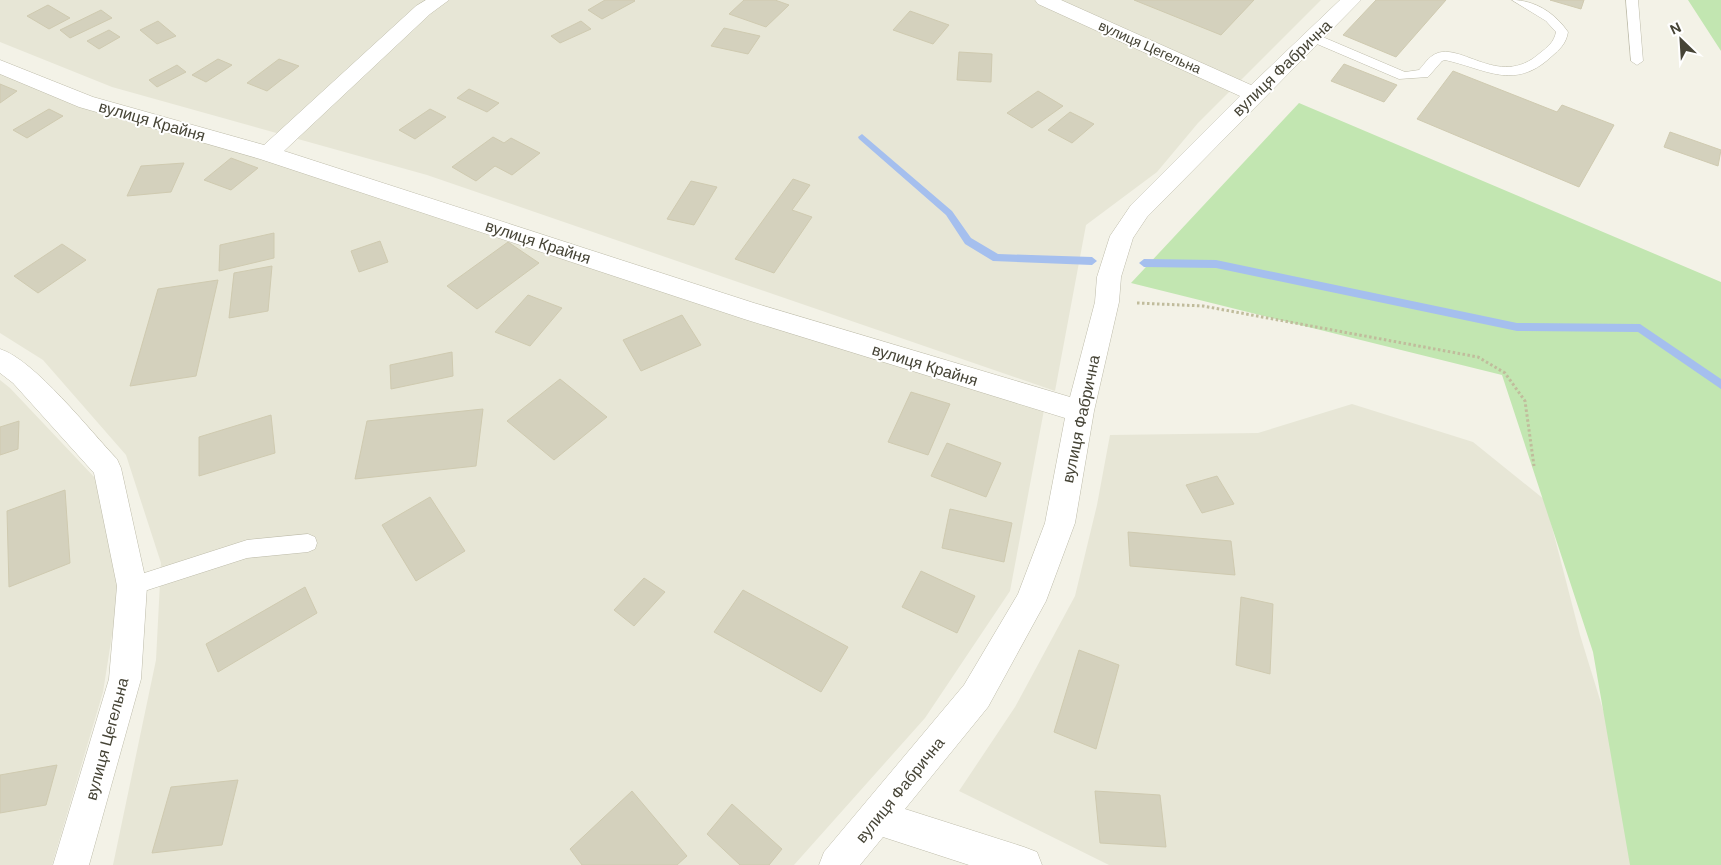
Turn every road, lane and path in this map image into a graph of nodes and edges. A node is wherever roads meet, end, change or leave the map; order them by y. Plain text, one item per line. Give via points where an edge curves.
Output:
1 (440, 0) edge
2 (1045, 0) edge
3 (1351, 0) edge
4 (1518, 0) edge
5 (1632, 0) edge
6 (1314, 38) junction
7 (1637, 61) dead end
8 (0, 66) edge
9 (1254, 94) junction
10 (268, 154) junction
11 (1106, 302) junction
12 (0, 359) edge
13 (1080, 411) junction
14 (1534, 466) dead end
15 (308, 543) dead end
16 (132, 586) junction
17 (878, 818) junction
18 (72, 865) edge
19 (837, 865) edge
20 (1024, 865) edge

1 - 10 street via 424,10
2 - 9 street, вулиця Цегельна
3 - 6 street, вулиця Фабрична
4 - 6 lane via 1550,18 1562,32 1560,42 1529,68 1513,72 1445,56 1438,58 1423,74 1404,76
5 - 7 lane
6 - 9 street, вулиця Фабрична
8 - 10 street, вулиця Крайня via 86,102
9 - 11 street, вулиця Фабрична via 1130,222 1109,277
10 - 13 street, вулиця Крайня via 753,312
11 - 13 street, вулиця Фабрична
11 - 14 path via 1203,306 1478,357 1505,373 1525,401
12 - 16 street, вулиця Цегельна via 22,375 107,468
13 - 17 street, вулиця Фабрична via 1060,523 1031,601 976,696
15 - 16 lane via 247,550
16 - 18 street, вулиця Цегельна via 125,679
17 - 19 street, вулиця Фабрична
17 - 20 street

